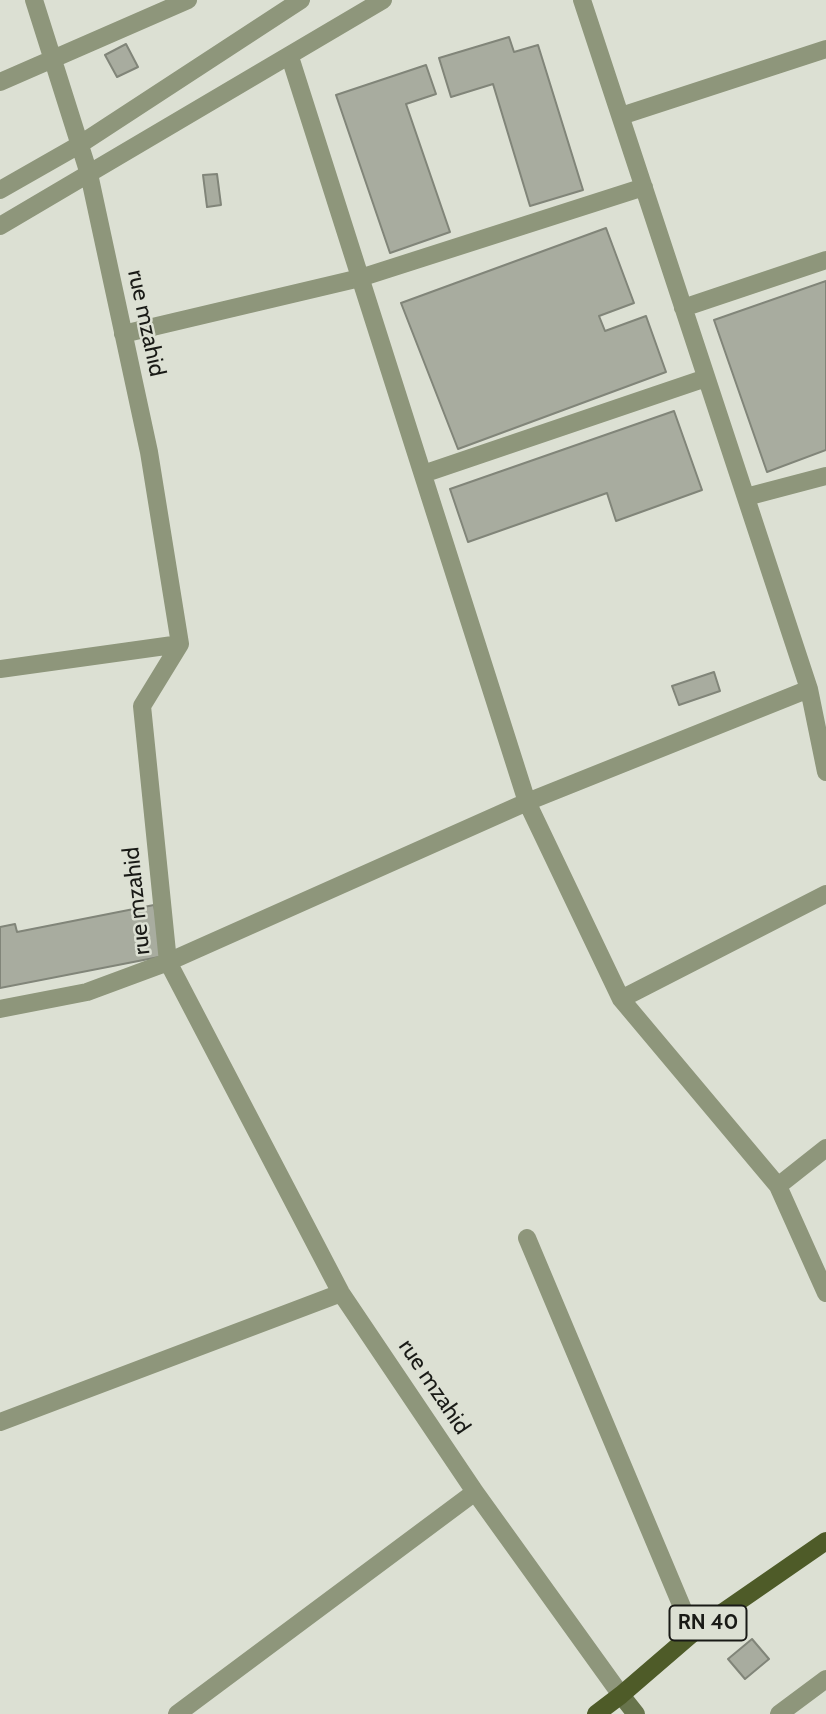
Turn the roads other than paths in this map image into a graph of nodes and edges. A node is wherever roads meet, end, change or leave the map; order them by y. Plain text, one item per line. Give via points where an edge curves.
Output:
1 (34, 0) edge
2 (188, 0) edge
3 (301, 0) edge
4 (383, 0) edge
5 (582, 0) edge
6 (826, 49) edge
7 (290, 57) junction
8 (52, 60) junction
9 (0, 82) edge
10 (621, 116) junction
11 (79, 145) junction
12 (89, 174) junction
13 (644, 187) junction
14 (0, 190) edge
15 (0, 226) edge
16 (826, 260) edge
17 (360, 278) junction
18 (683, 308) junction
19 (123, 334) junction
20 (706, 378) junction
21 (423, 474) junction
22 (826, 476) edge
23 (746, 497) junction
24 (180, 644) junction
25 (0, 670) edge
26 (809, 689) junction
27 (826, 772) edge
28 (527, 802) junction
29 (826, 894) edge
30 (168, 962) junction
31 (621, 999) junction
32 (0, 1009) edge
33 (826, 1148) edge
34 (778, 1186) junction
35 (527, 1238) dead end
36 (341, 1293) junction
37 (826, 1293) edge
38 (0, 1422) edge
39 (475, 1492) junction
40 (826, 1541) edge
41 (693, 1633) junction
42 (826, 1678) edge
43 (621, 1695) junction
44 (177, 1714) edge
45 (596, 1714) edge
46 (636, 1714) edge
47 (779, 1714) edge

1 - 8 street, rue mzahid
2 - 8 street
3 - 11 street
4 - 7 street
5 - 10 street
6 - 10 street
7 - 12 street
7 - 17 street
8 - 9 street
8 - 11 street, rue mzahid
10 - 13 street
11 - 12 street, rue mzahid
11 - 14 street
12 - 15 street
12 - 19 street, rue mzahid
13 - 17 street
13 - 18 street
16 - 18 street
17 - 19 street
17 - 21 street
18 - 20 street
19 - 24 street, rue mzahid via 149,452
20 - 21 street
20 - 23 street
21 - 28 street
22 - 23 street
23 - 26 street
24 - 25 street
24 - 30 street, rue mzahid via 142,706
26 - 27 street
26 - 28 street
28 - 30 street
28 - 31 street
29 - 31 street
30 - 32 street via 87,992
30 - 36 street, rue mzahid
31 - 34 street
33 - 34 street
34 - 37 street
35 - 41 street
36 - 38 street
36 - 39 street, rue mzahid
39 - 43 street, rue mzahid
39 - 44 street
40 - 41 main road, RN 40
41 - 43 main road, RN 40
42 - 47 street
43 - 45 main road, RN 40
43 - 46 street

